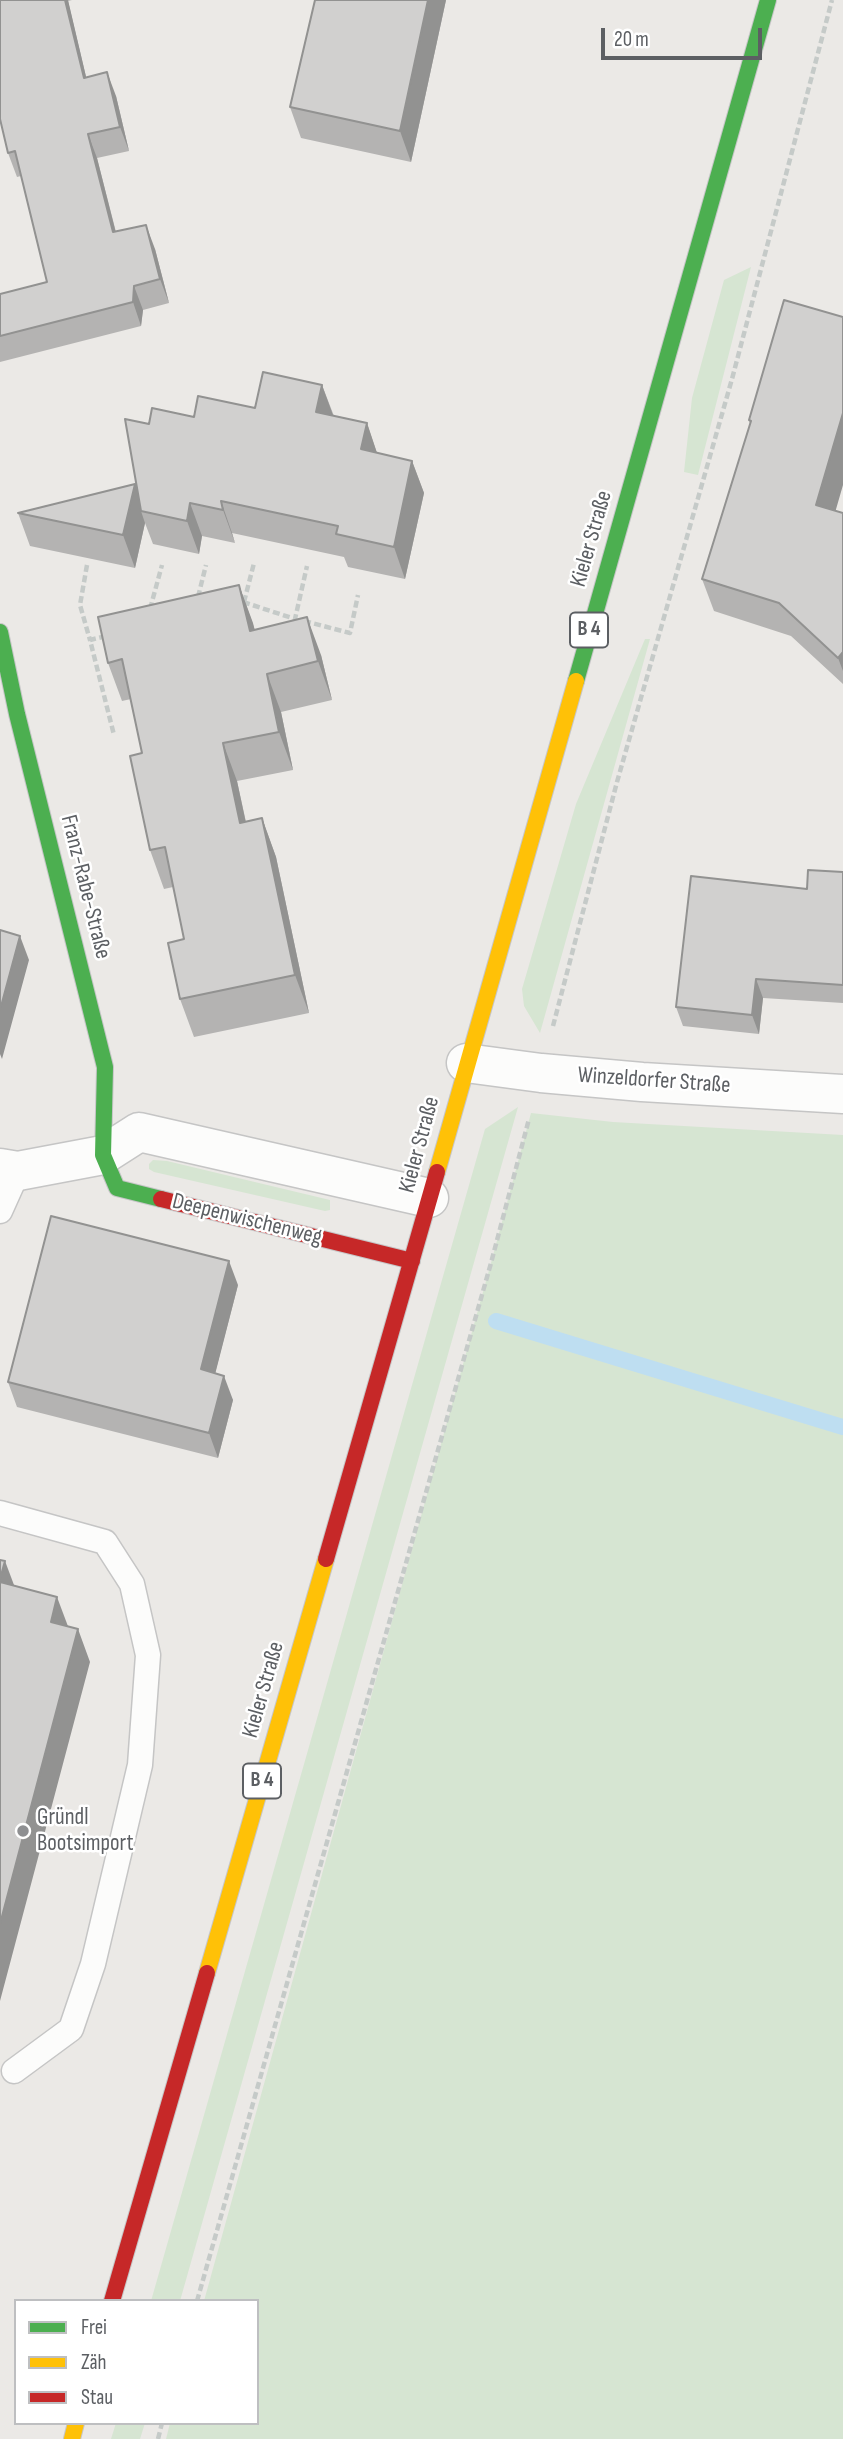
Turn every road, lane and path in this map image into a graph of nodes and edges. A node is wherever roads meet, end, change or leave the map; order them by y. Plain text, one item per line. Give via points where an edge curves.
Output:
1 (768, 0) edge
2 (832, 0) edge
3 (254, 563) dead end
4 (87, 565) dead end
5 (162, 565) dead end
6 (206, 565) dead end
7 (307, 566) dead end
8 (358, 596) dead end
9 (197, 602) edge
10 (244, 602) junction
11 (231, 605) edge
12 (149, 614) edge
13 (295, 619) junction
14 (289, 630) edge
15 (0, 632) edge
16 (112, 635) edge
17 (90, 640) junction
18 (114, 736) dead end
19 (466, 1063) junction
20 (541, 1073) junction
21 (843, 1094) edge
22 (103, 1155) junction
23 (9, 1169) edge
24 (429, 1198) junction
25 (0, 1211) edge
26 (412, 1261) junction
27 (0, 1513) edge
28 (14, 2071) dead end
29 (113, 2299) edge
30 (198, 2299) edge

1 - 19 main road, Kieler Straße / B 4
2 - 20 path
3 - 10 path
4 - 17 path via 80,605
5 - 12 path
6 - 9 path
7 - 13 path
8 - 13 path via 350,633
10 - 11 path
10 - 13 path
13 - 14 path
15 - 22 main road, Franz-Rabe-Straße via 105,1067
16 - 17 path
17 - 18 path
19 - 20 street, Winzeldorfer Straße
19 - 24 main road, Kieler Straße / B 4
20 - 21 street, Winzeldorfer Straße
20 - 30 path
22 - 23 street
22 - 24 street via 139,1132
22 - 26 main road, Deepenwischenweg via 117,1188
23 - 25 lane
24 - 26 main road, Kieler Straße / B 4
26 - 29 main road, Kieler Straße / B 4
27 - 28 lane via 105,1542 132,1584 148,1655 140,1765 93,1964 71,2029

